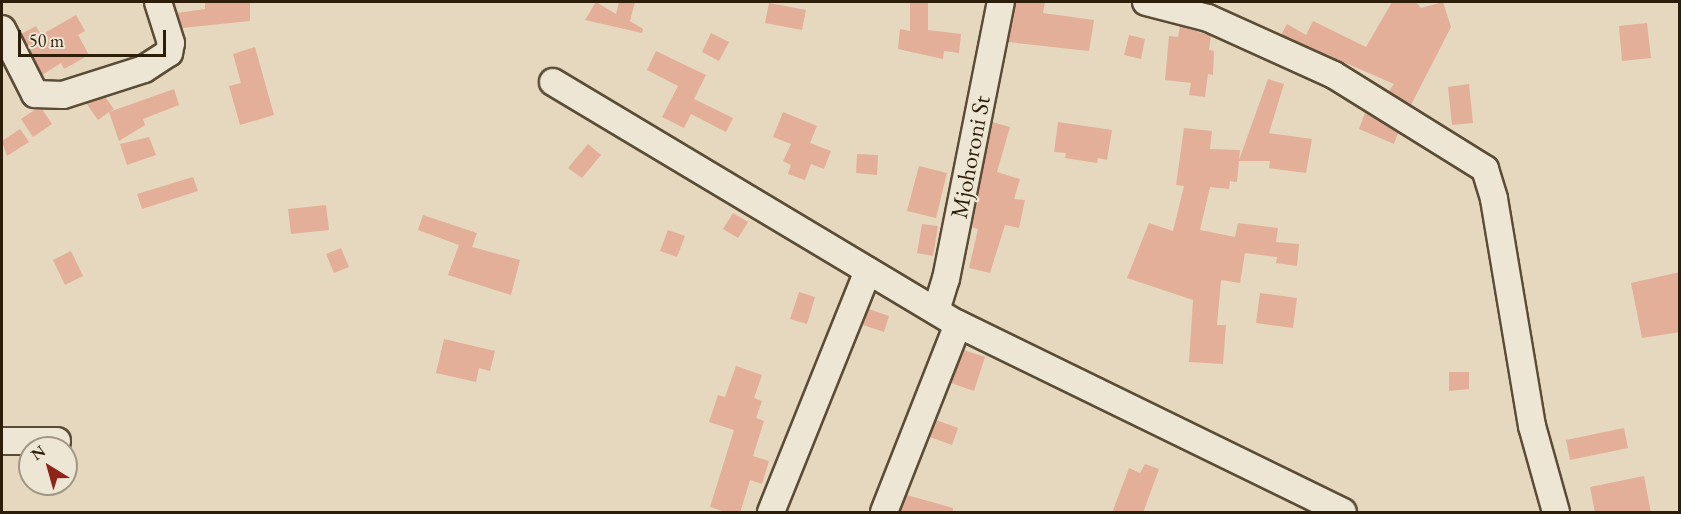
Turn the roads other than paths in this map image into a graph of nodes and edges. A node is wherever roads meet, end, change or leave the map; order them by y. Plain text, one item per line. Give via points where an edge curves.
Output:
1 (158, 2) edge
2 (1000, 2) edge
3 (1146, 2) edge
4 (2, 29) edge
5 (553, 82) dead end
6 (868, 271) junction
7 (936, 311) junction
8 (958, 324) junction
9 (2, 441) edge
10 (18, 441) edge
11 (771, 513) edge
12 (884, 513) edge
13 (1343, 513) edge
14 (1556, 513) edge

1 - 4 street via 171,43 169,53 144,69 63,95 35,94
2 - 7 street, Mjohoroni St via 946,279
3 - 14 street via 1208,18 1334,75 1485,169 1494,199 1532,426
5 - 6 street
6 - 7 street
6 - 11 street
7 - 8 street
8 - 12 street
8 - 13 street
9 - 10 street

